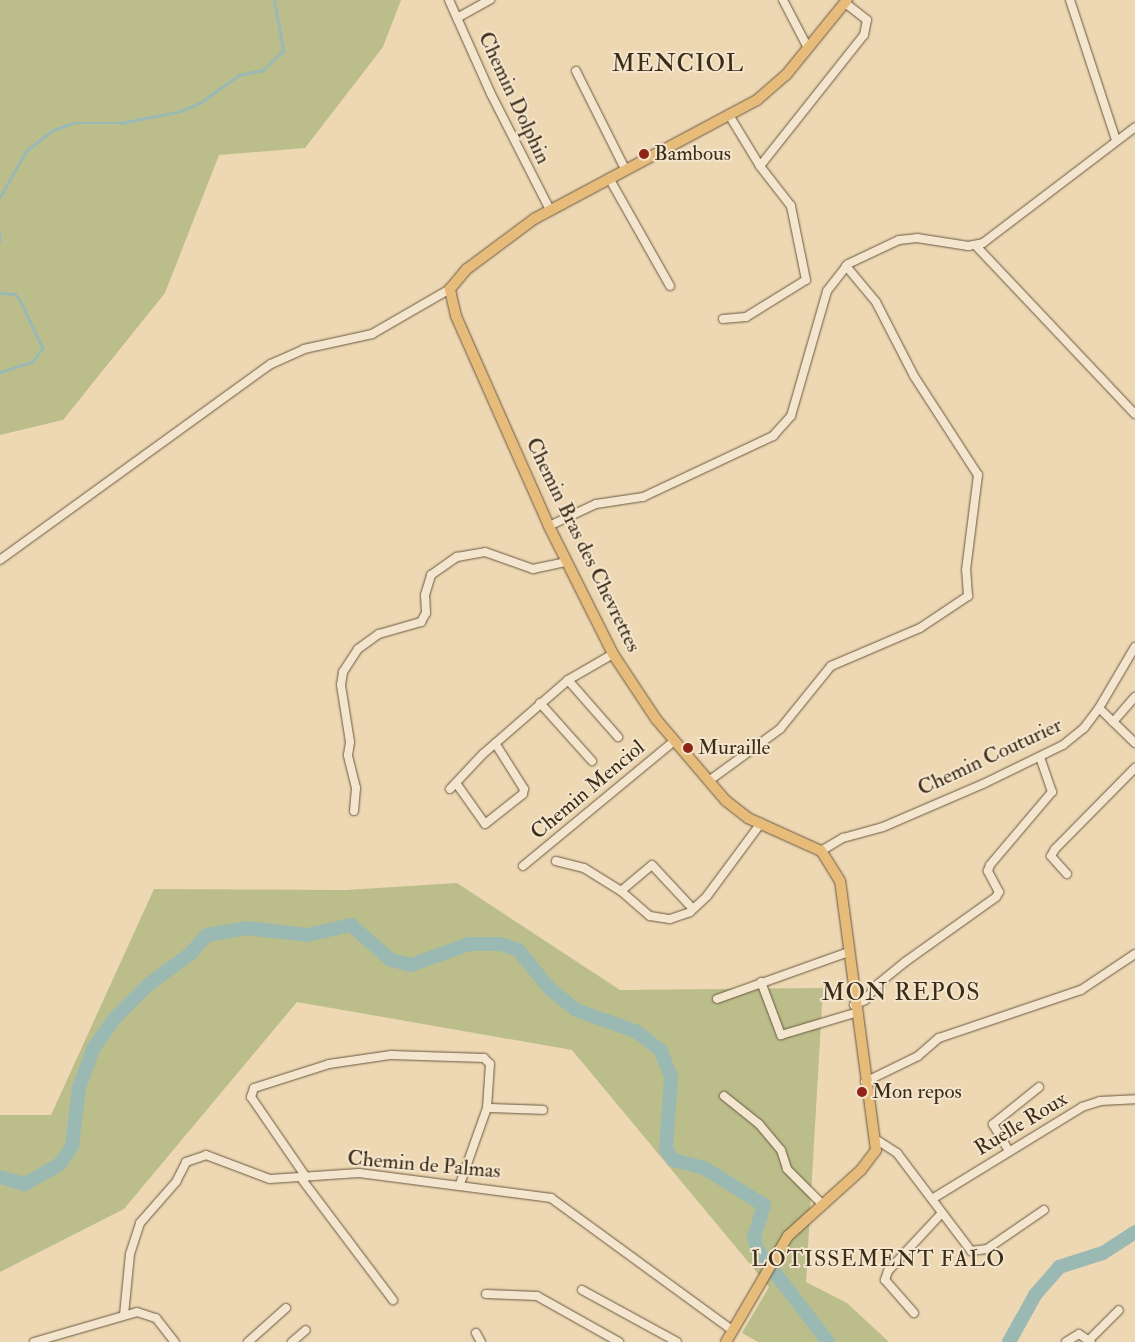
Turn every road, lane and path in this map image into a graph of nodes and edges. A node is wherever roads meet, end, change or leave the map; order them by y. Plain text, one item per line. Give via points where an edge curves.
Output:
1 (449, 0) edge
2 (490, 0) edge
3 (783, 0) edge
4 (1070, 0) edge
5 (846, 1) edge
6 (457, 18) junction
7 (808, 48) junction
8 (576, 71) dead end
9 (730, 115) junction
10 (1135, 127) edge
11 (1116, 140) junction
12 (760, 166) junction
13 (625, 169) junction
14 (609, 178) junction
15 (550, 210) junction
16 (976, 246) junction
17 (846, 266) junction
18 (670, 286) dead end
19 (450, 289) junction
20 (723, 319) dead end
21 (1135, 414) edge
22 (549, 526) junction
23 (0, 560) edge
24 (566, 562) junction
25 (1135, 647) edge
26 (612, 654) junction
27 (568, 680) junction
28 (1135, 697) edge
29 (540, 703) junction
30 (1099, 708) junction
31 (1113, 722) junction
32 (618, 737) dead end
33 (674, 741) junction
34 (495, 743) junction
35 (1135, 743) edge
36 (1040, 757) junction
37 (592, 761) dead end
38 (1135, 768) edge
39 (710, 780) junction
40 (354, 811) dead end
41 (760, 823) junction
42 (821, 851) junction
43 (556, 861) dead end
44 (523, 866) dead end
45 (1067, 874) dead end
46 (621, 891) junction
47 (693, 909) junction
48 (848, 952) junction
49 (1135, 954) edge
50 (761, 982) junction
51 (717, 999) dead end
52 (855, 1009) junction
53 (865, 1082) junction
54 (1040, 1086) dead end
55 (724, 1096) dead end
56 (1135, 1099) edge
57 (487, 1108) junction
58 (543, 1110) dead end
59 (877, 1140) junction
60 (1009, 1151) junction
61 (304, 1177) junction
62 (460, 1184) junction
63 (932, 1198) junction
64 (821, 1203) junction
65 (1044, 1210) dead end
66 (941, 1214) junction
67 (582, 1290) dead end
68 (486, 1294) dead end
69 (393, 1300) dead end
70 (286, 1308) dead end
71 (1119, 1310) dead end
72 (914, 1313) dead end
73 (124, 1315) junction
74 (306, 1330) dead end
75 (732, 1330) junction
76 (476, 1334) dead end
77 (47, 1340) edge
78 (1090, 1341) edge
79 (34, 1342) edge
80 (175, 1342) edge
81 (248, 1342) edge
82 (292, 1342) edge
83 (480, 1342) edge
84 (619, 1342) edge
85 (677, 1342) edge
86 (726, 1342) edge
87 (1066, 1342) edge

1 - 6 street, Chemin Dolphin
2 - 6 street
3 - 7 street
4 - 11 street
5 - 7 main road
5 - 12 street via 867,20 864,35
6 - 15 street, Chemin Dolphin
7 - 9 main road via 772,90
8 - 13 street
9 - 12 street
9 - 13 main road
10 - 11 street
11 - 16 street
12 - 20 street via 791,206 806,280 746,317
13 - 14 main road
14 - 15 main road
14 - 18 street
15 - 19 main road via 498,243 457,278
16 - 17 street via 917,238 899,240
16 - 21 street
17 - 22 street via 827,291 791,416 781,431 643,497 596,504
17 - 39 street via 876,302 914,376 978,475 966,570 968,596 920,628 831,666 780,729
19 - 22 main road, Chemin Bras des Chevrettes via 456,316
19 - 23 street via 372,334 304,350 271,364
22 - 24 main road, Chemin Bras des Chevrettes
24 - 26 main road, Chemin Bras des Chevrettes
24 - 40 street via 533,569 485,552 457,557 431,575 425,595 426,612 421,622 379,634 358,649 346,666 341,685 350,742 348,755 356,788
25 - 30 street, Chemin Couturier
26 - 27 street
26 - 33 main road, Chemin Bras des Chevrettes
27 - 29 street
27 - 32 street
28 - 31 street
29 - 34 street
29 - 37 street
30 - 31 street
30 - 36 street, Chemin Couturier via 1074,737
31 - 35 street
33 - 39 main road, Chemin Bras des Chevrettes
33 - 44 street, Chemin Menciol
34 - 34 street via 524,789 523,794 485,824 453,786
36 - 42 street, Chemin Couturier
36 - 52 street via 1052,792 990,865 988,871 999,892 996,897 905,962
38 - 45 street via 1055,849 1051,856
39 - 41 main road, Chemin Bras des Chevrettes via 738,812
41 - 42 main road, Chemin Bras des Chevrettes
41 - 47 street
42 - 48 main road via 840,882
43 - 46 street, Chemin Menciol via 584,868
46 - 47 street, Chemin Menciol via 655,918 678,918
46 - 47 street via 652,865
48 - 50 street
48 - 52 main road
49 - 53 street via 1081,990 940,1038 918,1056
50 - 51 street
50 - 52 street via 781,1035
52 - 53 main road
53 - 59 main road
54 - 60 street via 993,1124
55 - 64 street via 759,1124 781,1150 787,1169
56 - 60 street, Ruelle Roux via 1100,1101 1082,1107
57 - 58 street
57 - 61 street via 490,1064 484,1058 392,1055 329,1064 254,1088 251,1097
57 - 62 street
59 - 63 street via 897,1153
59 - 64 main road via 872,1158
60 - 63 street, Ruelle Roux
61 - 62 street, Chemin de Palmas via 359,1173
61 - 69 street
61 - 73 street, Chemin de Palmas via 270,1179 213,1156 191,1158 136,1232
62 - 75 street, Chemin de Palmas via 551,1198
63 - 66 street
64 - 75 main road via 797,1224 781,1246
65 - 66 street via 987,1249 976,1252 966,1248
66 - 72 street via 888,1270 885,1280
67 - 85 street
68 - 84 street via 537,1296
70 - 81 street
71 - 78 street
73 - 77 street
73 - 80 street via 137,1312 152,1316
74 - 82 street
75 - 86 main road
76 - 83 street
77 - 79 street
78 - 87 street via 1079,1334

